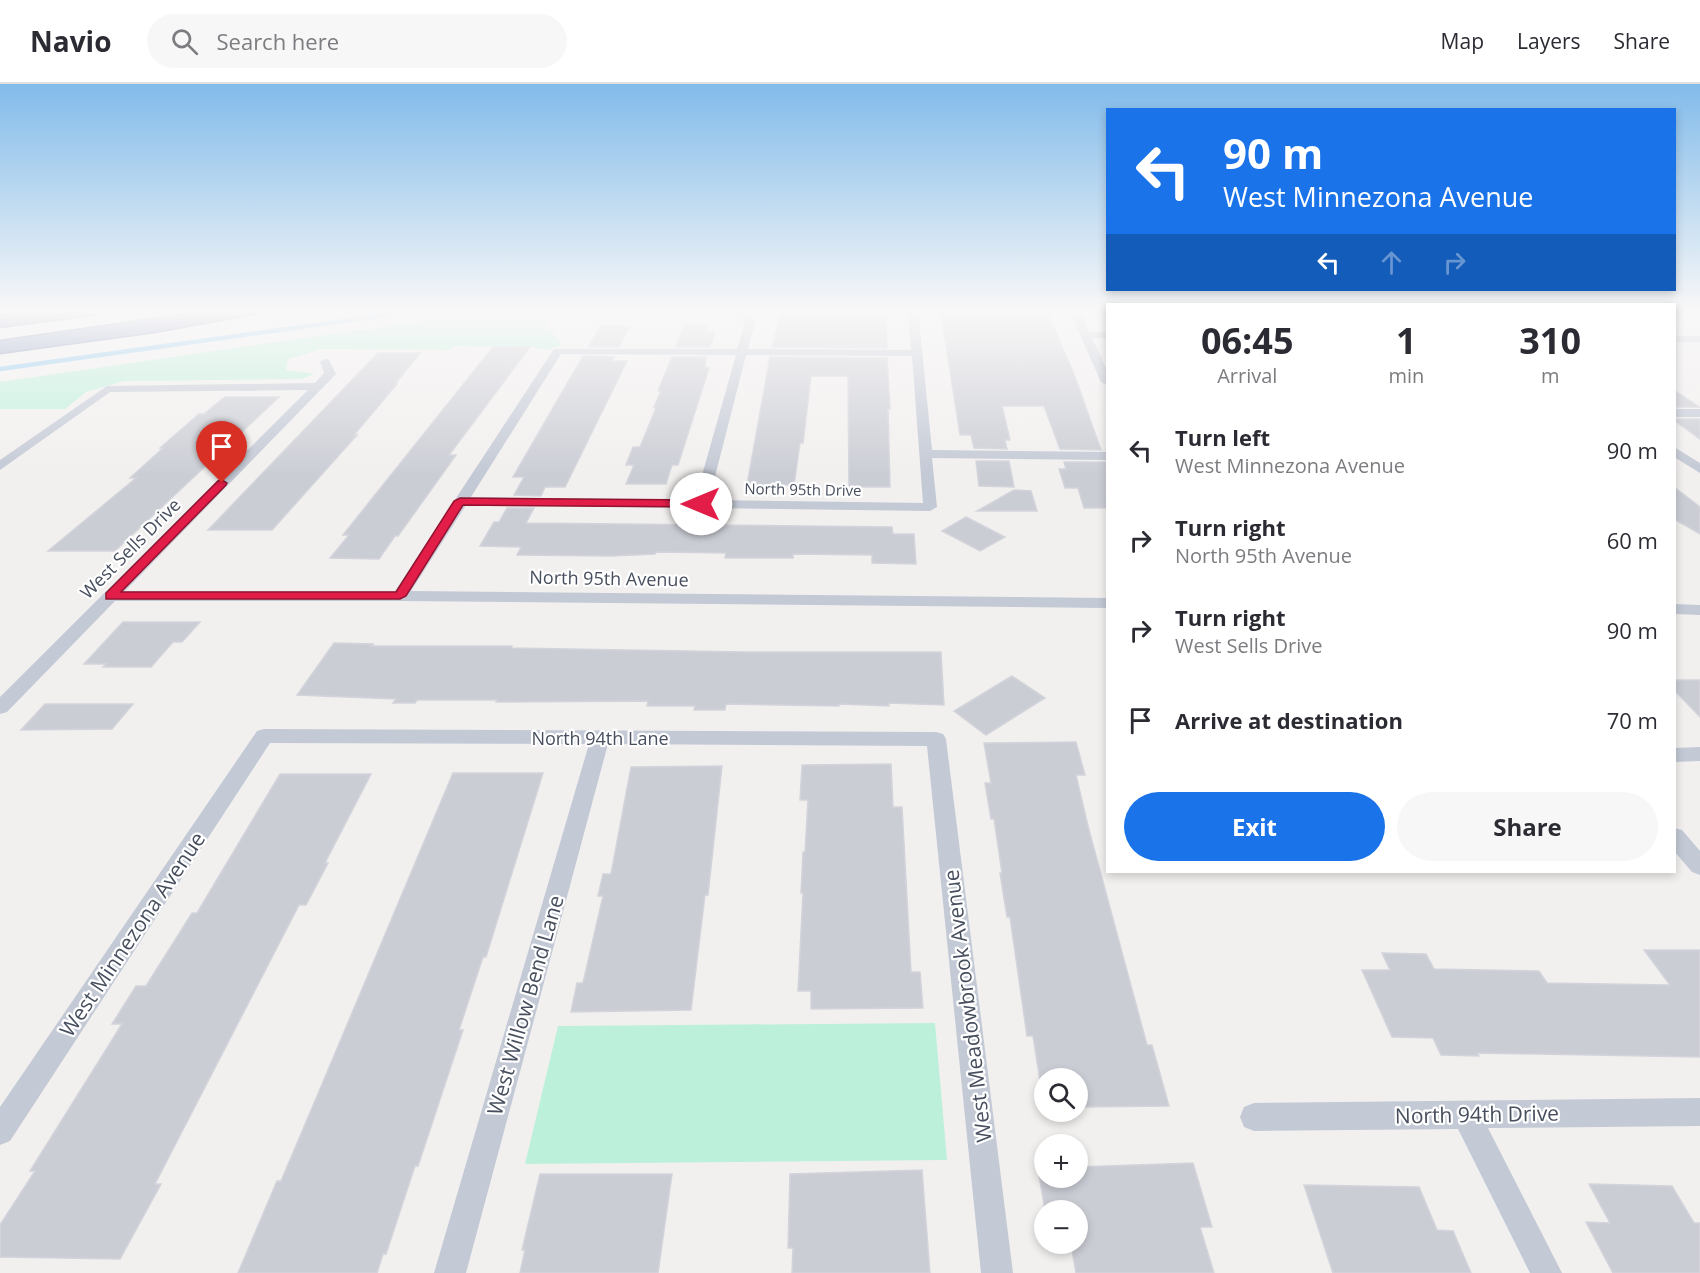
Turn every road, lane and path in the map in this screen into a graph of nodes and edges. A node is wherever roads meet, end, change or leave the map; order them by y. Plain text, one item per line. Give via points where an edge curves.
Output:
1 (326, 365) edge
2 (549, 365) edge
3 (738, 365) edge
4 (918, 365) edge
5 (1099, 365) edge
6 (1106, 380) edge
7 (318, 386) junction
8 (1676, 413) edge
9 (1700, 413) edge
10 (1676, 452) edge
11 (927, 454) junction
12 (1106, 456) edge
13 (0, 466) edge
14 (1700, 469) edge
15 (460, 501) junction
16 (701, 504) junction
17 (111, 596) junction
18 (400, 596) junction
19 (1106, 603) edge
20 (1676, 609) edge
21 (1700, 610) edge
22 (0, 708) edge
23 (264, 736) joint
24 (600, 738) junction
25 (936, 739) joint
26 (1676, 754) edge
27 (1700, 754) edge
28 (1676, 838) edge
29 (1700, 866) edge
30 (1700, 1112) edge
31 (1464, 1113) junction
32 (1254, 1117) dead end
33 (0, 1131) edge
34 (450, 1273) edge
35 (997, 1273) edge
36 (1546, 1273) edge

1 - 7 street, West Sells Drive via 330,374
2 - 15 street
3 - 16 street
4 - 11 street
5 - 6 street
7 - 13 street via 107,389
7 - 17 street, West Sells Drive
8 - 9 street
10 - 14 street
11 - 12 street
11 - 16 street, North 95th Drive via 930,507
15 - 16 street, North 95th Drive
15 - 18 street
17 - 18 street, North 95th Avenue
17 - 22 street, West Sells Drive
18 - 19 street, North 95th Avenue
20 - 21 street
23 - 24 street, North 94th Lane
23 - 33 street, West Minnezona Avenue
24 - 25 street, North 94th Lane
24 - 34 street, West Willow Bend Lane
25 - 35 street, West Meadowbrook Avenue
26 - 27 street
28 - 29 street
30 - 31 street, North 94th Drive
31 - 32 street, North 94th Drive
31 - 36 street

